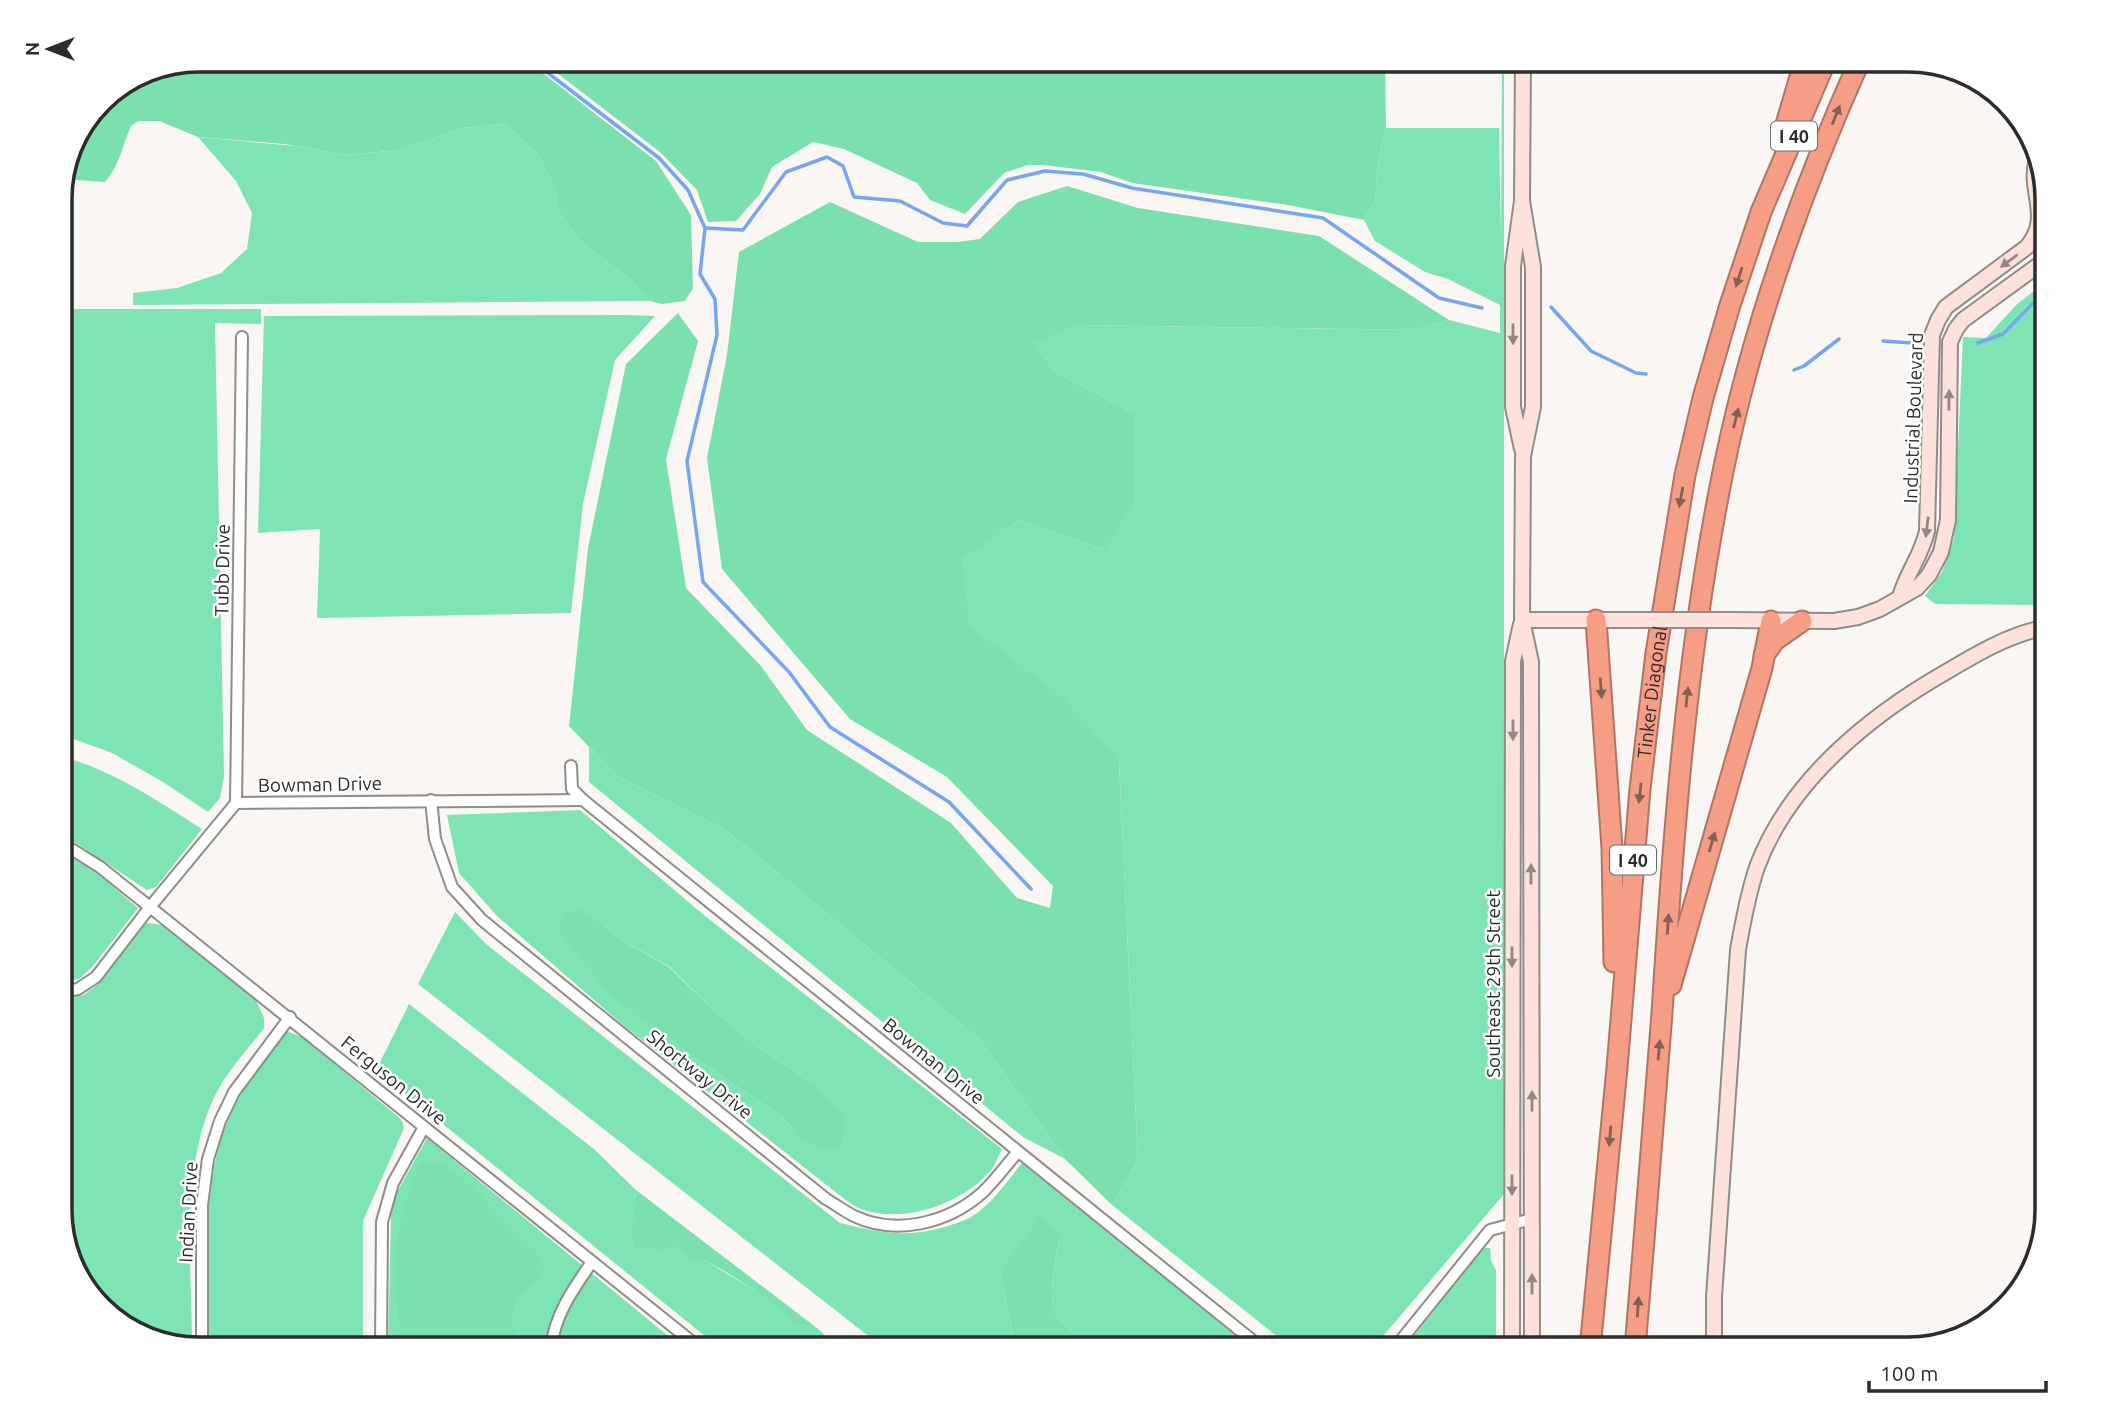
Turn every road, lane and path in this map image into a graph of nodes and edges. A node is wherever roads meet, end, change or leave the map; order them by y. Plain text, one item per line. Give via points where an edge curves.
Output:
1 (1523, 72) edge
2 (1802, 72) edge
3 (1821, 72) edge
4 (1854, 72) edge
5 (1858, 72) edge
6 (1848, 86) junction
7 (1761, 212) junction
8 (2035, 237) edge
9 (2035, 268) edge
10 (242, 337) dead end
11 (1930, 437) junction
12 (1948, 437) junction
13 (1900, 597) junction
14 (1522, 620) junction
15 (1596, 620) junction
16 (1771, 621) junction
17 (1802, 621) junction
18 (2035, 629) edge
19 (1764, 655) junction
20 (571, 766) dead end
21 (431, 800) junction
22 (583, 800) junction
23 (236, 803) junction
24 (72, 850) edge
25 (150, 907) junction
26 (72, 990) edge
27 (1661, 1016) junction
28 (290, 1017) junction
29 (1617, 1069) junction
30 (424, 1127) junction
31 (1018, 1152) junction
32 (1532, 1219) junction
33 (1512, 1224) junction
34 (592, 1262) junction
35 (202, 1337) edge
36 (381, 1337) edge
37 (554, 1337) edge
38 (686, 1337) edge
39 (1248, 1337) edge
40 (1404, 1337) edge
41 (1512, 1337) edge
42 (1532, 1337) edge
43 (1591, 1337) edge
44 (1636, 1337) edge
45 (1714, 1337) edge

1 - 14 main road, Southeast 29th Street via 1522,201 1513,266 1513,407 1523,456
2 - 7 highway
3 - 7 highway, Tinker Diagonal / I 40
4 - 6 highway, Tinker Diagonal / I 40
5 - 6 highway
27 -> 6 highway, Tinker Diagonal / I 40 via 1687,692 1720,484 1763,316
7 -> 29 highway, Tinker Diagonal / I 40 via 1703,398 1667,579 1640,789
8 -> 11 main road, Industrial Boulevard via 1946,307 1932,335
12 -> 9 main road, Industrial Boulevard via 1950,342 1956,329
10 - 23 street, Tubb Drive
11 - 12 main road
11 -> 13 main road, Industrial Boulevard via 1927,531 1923,551 1905,579
12 - 13 main road, Industrial Boulevard via 1948,520 1941,552 1929,575
13 - 17 main road, Industrial Boulevard via 1858,617
14 - 15 main road, Industrial Boulevard
32 -> 14 main road, Southeast 29th Street via 1531,662
14 -> 33 main road, Southeast 29th Street via 1513,662
15 - 16 main road, Industrial Boulevard, bridge
15 -> 29 highway via 1612,848
16 - 17 main road, Industrial Boulevard
16 - 19 highway
17 - 19 highway via 1775,640
18 - 45 main road via 1989,647 1866,726 1821,765 1784,816 1758,865 1744,909 1738,950
27 -> 19 highway
20 - 22 street, Bowman Drive via 572,789
21 - 22 street, Bowman Drive
21 - 23 street, Bowman Drive
21 - 31 street, Shortway Drive via 435,839 452,887 482,920 826,1199 855,1216 889,1226 922,1223 952,1214 981,1193
22 - 31 street, Bowman Drive
23 - 25 street, Bowman Drive
24 - 25 street, Ferguson Drive
25 - 26 street, Bowman Drive via 96,977
25 - 28 street, Ferguson Drive
44 -> 27 highway, Tinker Diagonal / I 40
28 - 30 street, Ferguson Drive
28 - 35 street, Indian Drive via 234,1092 208,1158 202,1205
29 -> 43 highway, Tinker Diagonal / I 40
30 - 34 street, Ferguson Drive
30 - 36 street via 393,1183 382,1222
31 - 39 street, Bowman Drive
32 - 33 street
42 -> 32 main road, Southeast 29th Street
33 - 40 street via 1490,1230
33 - 41 main road, Southeast 29th Street
34 - 37 street via 568,1296
34 - 38 street, Ferguson Drive

